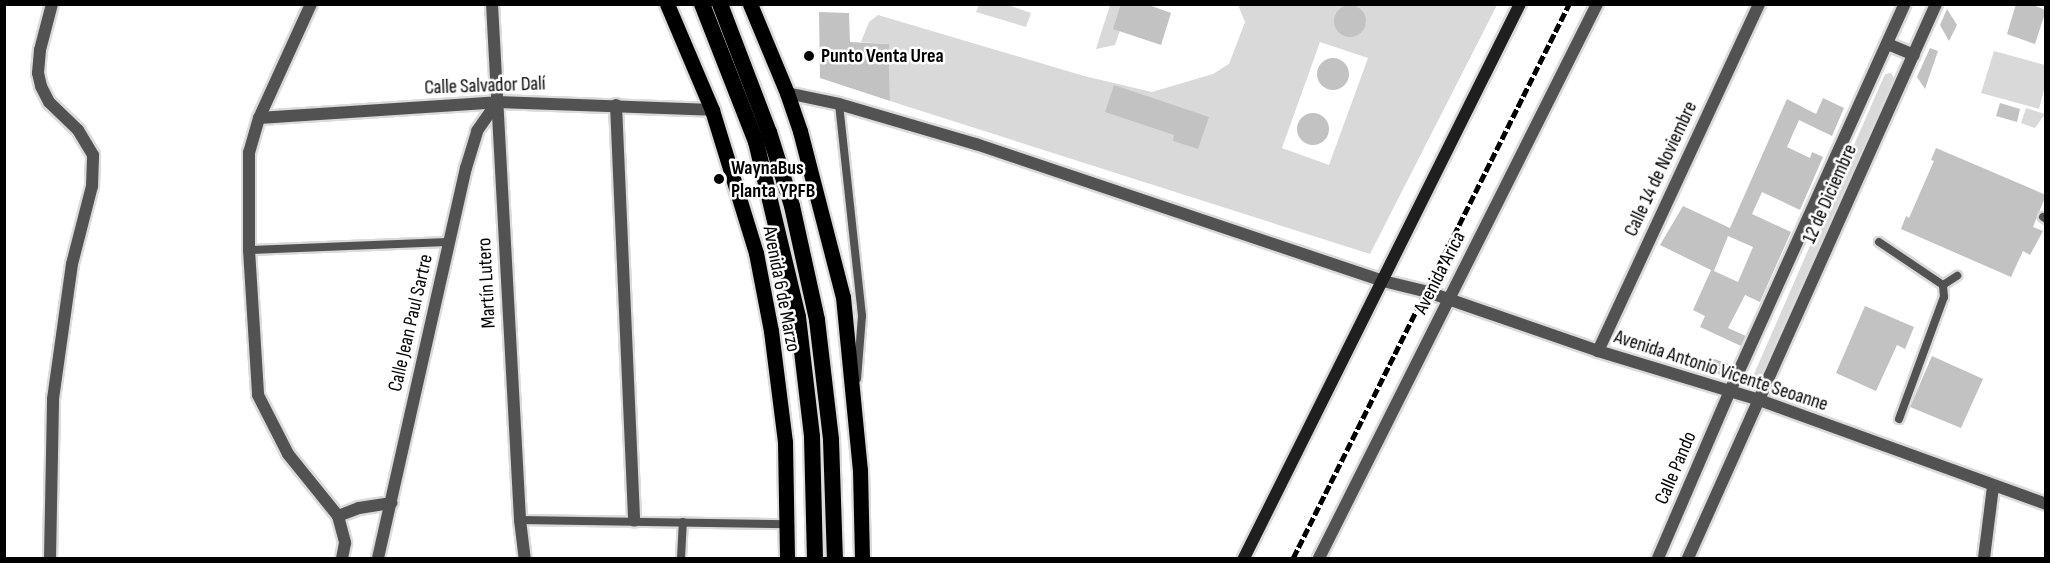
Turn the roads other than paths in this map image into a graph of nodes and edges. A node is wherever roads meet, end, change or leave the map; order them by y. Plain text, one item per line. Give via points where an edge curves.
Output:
1 (52, 4) edge
2 (311, 4) edge
3 (492, 4) edge
4 (667, 4) edge
5 (702, 4) edge
6 (720, 4) edge
7 (750, 4) edge
8 (1520, 4) edge
9 (1597, 4) edge
10 (1759, 4) edge
11 (1905, 4) edge
12 (1936, 4) edge
13 (1888, 44) junction
14 (1914, 55) junction
15 (787, 93) junction
16 (497, 102) junction
17 (616, 105) junction
18 (839, 105) junction
19 (712, 110) junction
20 (259, 118) junction
21 (449, 242) junction
22 (1879, 242) dead end
23 (249, 250) junction
24 (1957, 276) dead end
25 (1383, 281) junction
26 (1942, 285) junction
27 (1448, 301) junction
28 (1598, 351) junction
29 (1730, 393) junction
30 (1759, 400) junction
31 (855, 401) junction
32 (1899, 419) dead end
33 (1993, 487) junction
34 (392, 503) junction
35 (2046, 504) edge
36 (338, 516) junction
37 (520, 520) junction
38 (634, 521) junction
39 (683, 522) junction
40 (788, 524) junction
41 (50, 558) edge
42 (342, 558) edge
43 (378, 558) edge
44 (525, 558) edge
45 (681, 558) edge
46 (787, 558) edge
47 (815, 558) edge
48 (835, 558) edge
49 (862, 558) edge
50 (1244, 558) edge
51 (1319, 558) edge
52 (1659, 558) edge
53 (1688, 558) edge
54 (1984, 558) edge

1 - 41 street via 40,50 41,86 49,102 78,130 93,155 92,186 72,264 53,399
2 - 20 street
3 - 16 street, Martín Lutero
4 - 19 main road, Avenida 6 de Marzo
5 - 47 highway, Avenida 6 de Marzo via 756,142 798,317 812,436
6 - 48 highway, Avenida 6 de Marzo via 769,132 792,206 817,320 831,440
7 - 15 main road
8 - 25 main road
9 - 27 street, Avenida Arica
10 - 28 street, Calle 14 de Noviembre
11 - 13 street, 12 de Diciembre
12 - 14 street, 12 de Diciembre
13 - 14 street
13 - 29 street, 12 de Diciembre
14 - 30 street, 12 de Diciembre
15 - 18 street, Avenida Antonio Vicente Seoanne
15 - 31 main road via 843,297
16 - 17 street, Calle Salvador Dalí
16 - 20 street, Calle Salvador Dalí
16 - 21 street, Calle Jean Paul Sartre via 477,131
16 - 37 street, Martín Lutero
17 - 19 street, Calle Salvador Dalí
17 - 38 street
18 - 25 street, Avenida Antonio Vicente Seoanne via 976,144
18 - 31 lane via 862,316
19 - 40 main road, Avenida 6 de Marzo via 756,253 771,331 785,442
20 - 23 street via 249,152
21 - 23 lane
21 - 34 street, Calle Jean Paul Sartre
22 - 26 lane
23 - 36 street via 258,396 288,454
24 - 26 lane
25 - 27 street, Avenida Antonio Vicente Seoanne
25 - 50 main road
26 - 32 lane via 1944,297
27 - 28 street, Avenida Antonio Vicente Seoanne
27 - 51 street, Avenida Arica
28 - 29 street, Avenida Antonio Vicente Seoanne
29 - 30 street, Avenida Antonio Vicente Seoanne
29 - 52 street, Calle Pando
30 - 33 street, Avenida Antonio Vicente Seoanne
30 - 53 street
31 - 49 main road
33 - 35 street, Avenida Antonio Vicente Seoanne
33 - 54 street
34 - 36 street
34 - 43 street, Calle Jean Paul Sartre
36 - 42 street via 345,543
37 - 38 lane
37 - 44 street, Martín Lutero
38 - 39 lane
39 - 40 lane
39 - 45 lane
40 - 46 main road, Avenida 6 de Marzo

